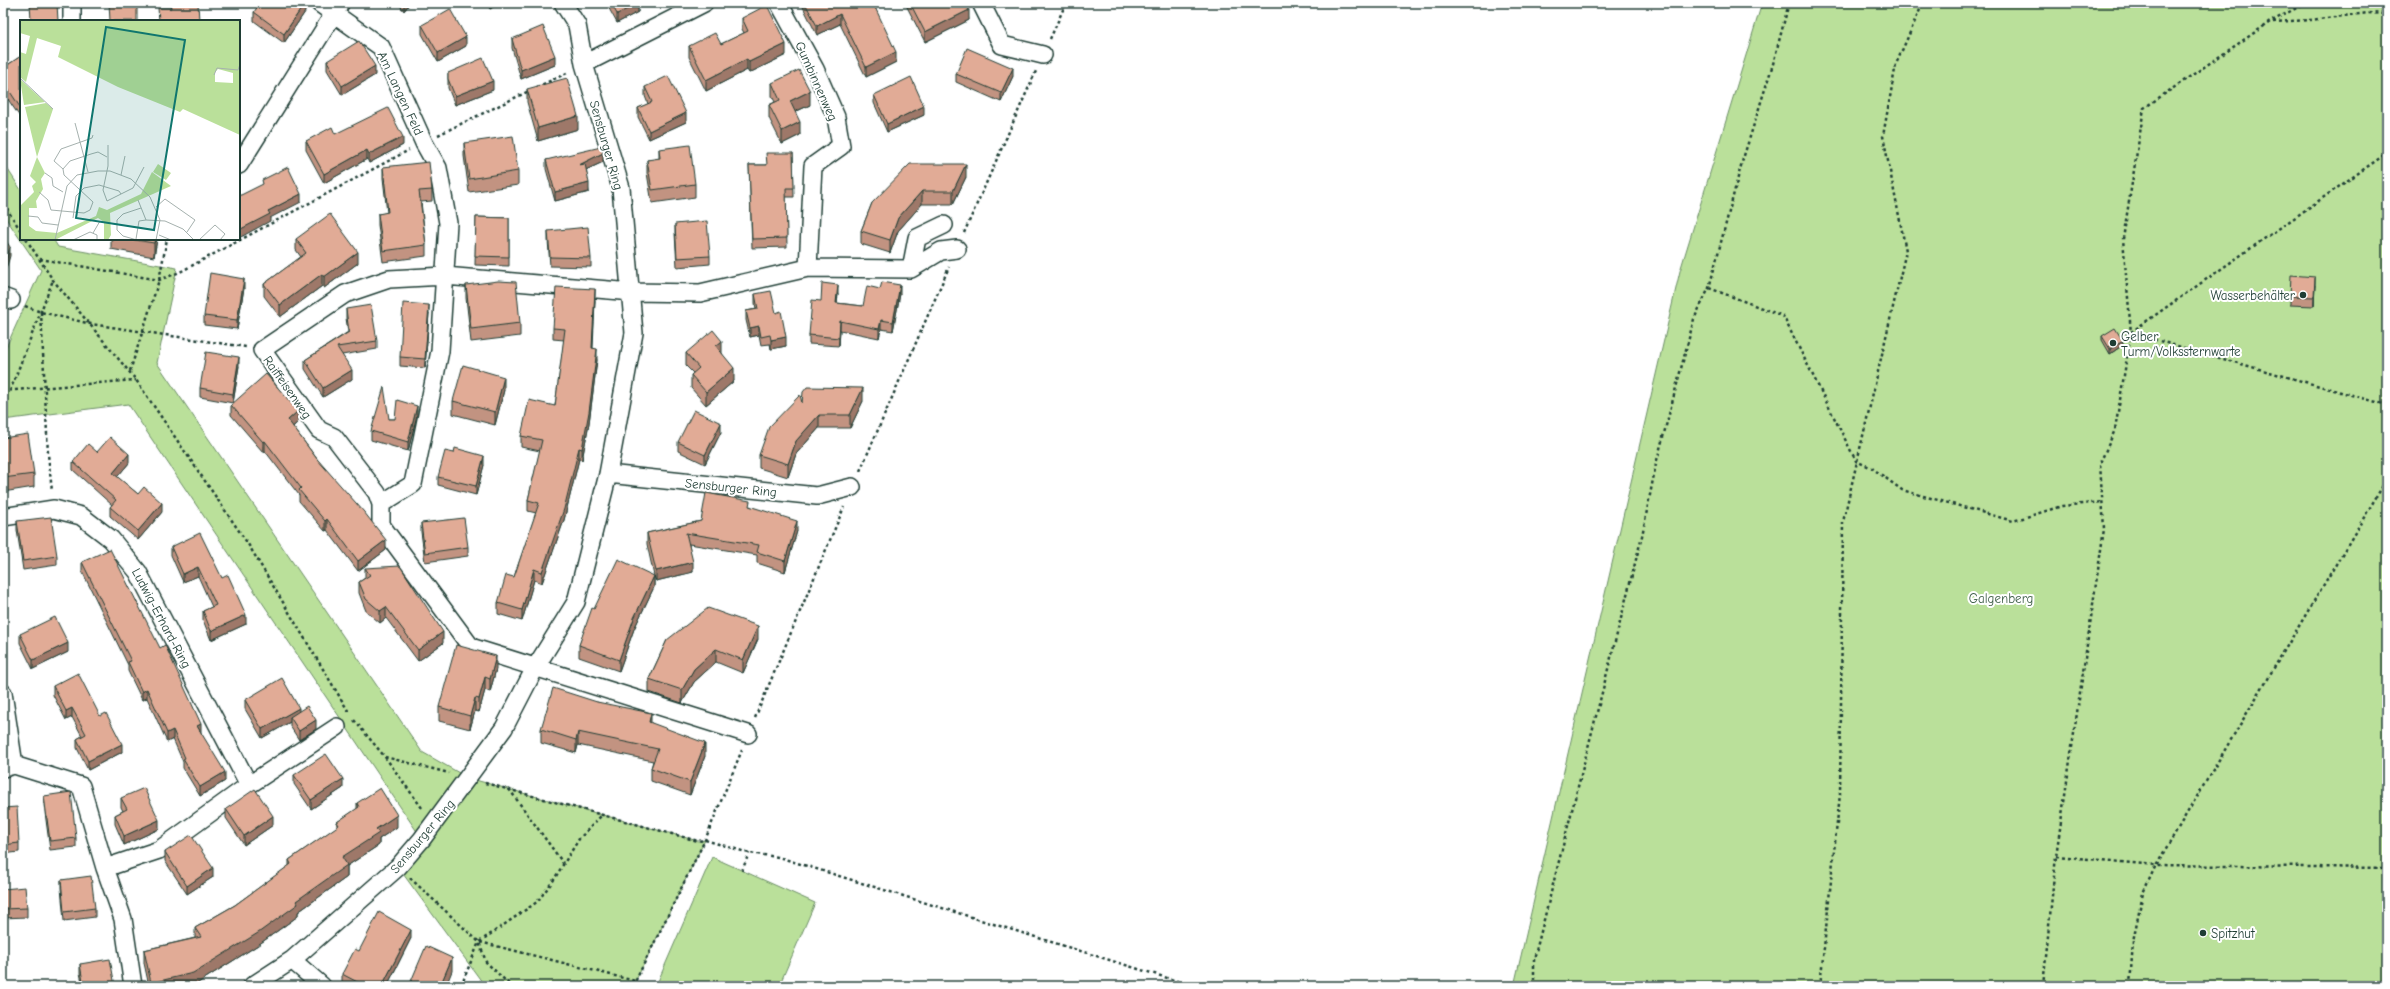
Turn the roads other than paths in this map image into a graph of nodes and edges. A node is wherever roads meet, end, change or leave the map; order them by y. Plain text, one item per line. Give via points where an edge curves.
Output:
1 (72, 3) edge
2 (319, 3) edge
3 (563, 3) edge
4 (704, 3) edge
5 (779, 3) edge
6 (981, 3) edge
7 (337, 8) edge
8 (72, 20) edge
9 (1043, 55) dead end
10 (584, 64) junction
11 (240, 163) edge
12 (944, 225) dead end
13 (957, 249) dead end
14 (808, 268) junction
15 (912, 269) junction
16 (445, 276) junction
17 (632, 292) junction
18 (608, 474) junction
19 (852, 487) dead end
20 (381, 504) junction
21 (3, 517) edge
22 (535, 668) junction
23 (3, 693) edge
24 (337, 727) dead end
25 (748, 734) dead end
26 (8, 766) edge
27 (249, 785) junction
28 (105, 868) junction
29 (292, 960) junction
30 (133, 986) edge
31 (252, 986) edge
32 (322, 986) edge

1 - 8 street
2 - 7 street, Am Langen Feld
3 - 10 street, Sensburger Ring via 577,25
4 - 10 street
5 - 14 street, Gumbinnenweg via 815,69 836,117 841,146 813,166
6 - 9 street via 1002,45
7 - 11 street
7 - 16 street, Am Langen Feld via 381,47 424,143 438,168 448,224
10 - 17 street, Sensburger Ring via 620,188
12 - 15 street via 917,238
13 - 15 street via 941,251
14 - 15 street
14 - 17 street via 700,293
16 - 17 street, Raiffeisenweg
16 - 20 street via 440,351 413,484
16 - 20 street, Raiffeisenweg via 388,279 345,294 262,350 319,430 334,437 377,493
17 - 18 street, Sensburger Ring via 634,333
18 - 19 street, Sensburger Ring via 817,496
18 - 22 street, Sensburger Ring via 576,602
20 - 22 street, Raiffeisenweg via 381,525 471,647
21 - 27 street, Ludwig-Erhard-Ring via 54,509 81,516 110,539 138,572
22 - 25 street
22 - 29 street, Sensburger Ring via 504,728 434,824 398,867
23 - 26 street
24 - 27 street
26 - 28 street via 81,786
27 - 28 street via 159,850
28 - 30 street via 123,919
29 - 31 street, Sensburger Ring
29 - 32 street

